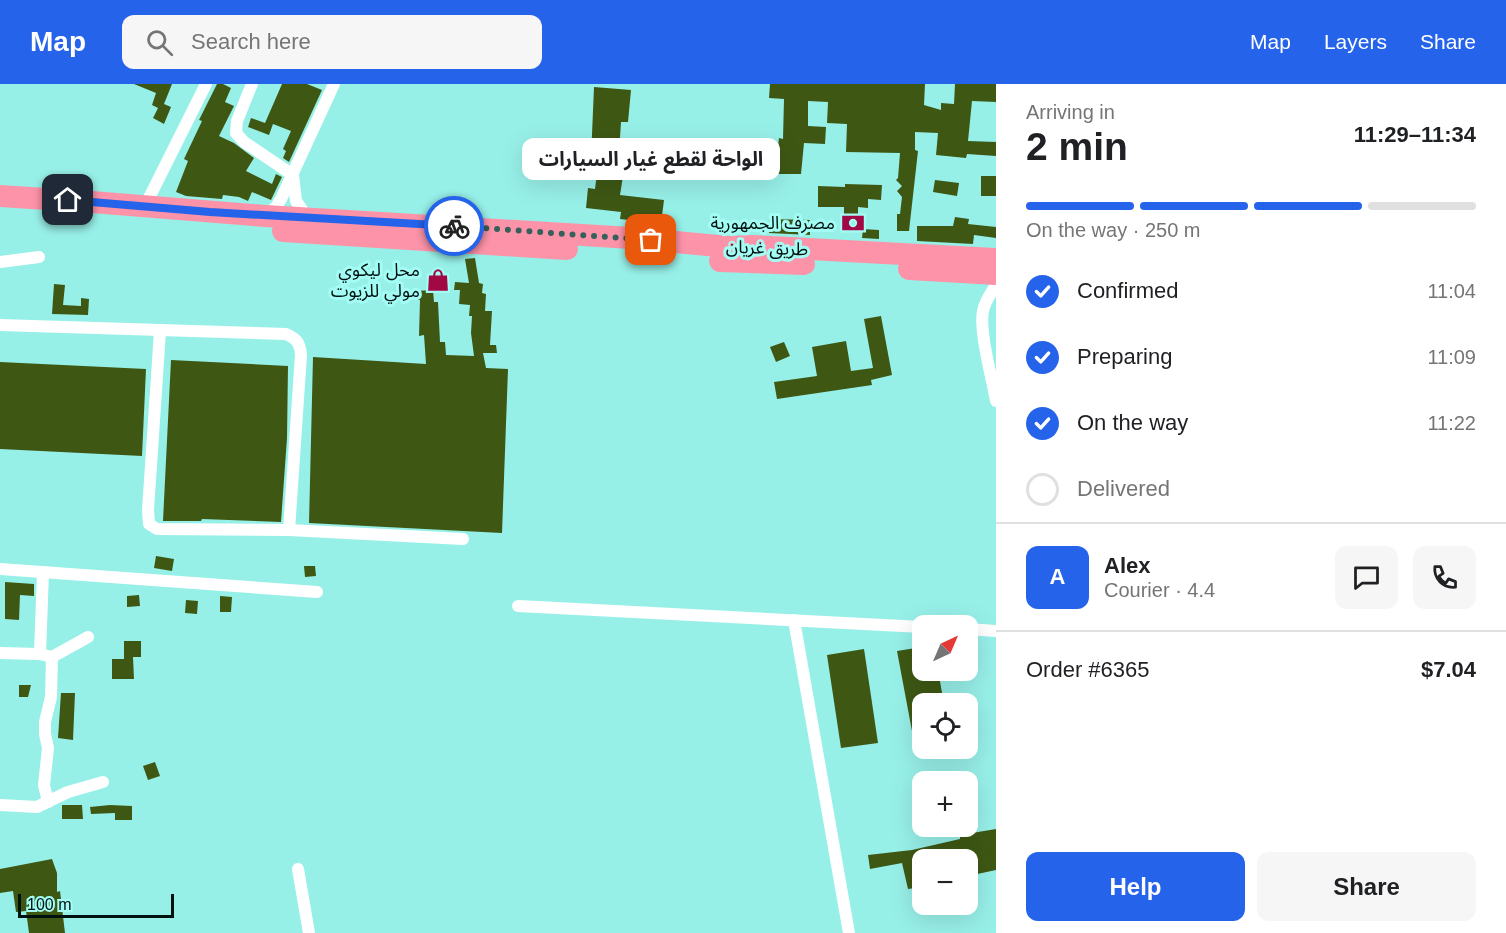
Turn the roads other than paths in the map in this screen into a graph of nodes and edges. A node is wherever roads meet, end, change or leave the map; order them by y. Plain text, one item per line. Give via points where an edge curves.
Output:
1 (206, 84) edge
2 (252, 84) edge
3 (334, 84) edge
4 (293, 175) junction
5 (0, 196) edge
6 (145, 206) junction
7 (0, 212) edge
8 (266, 216) junction
9 (307, 217) junction
10 (39, 257) dead end
11 (996, 259) edge
12 (0, 262) edge
13 (996, 274) edge
14 (996, 285) edge
15 (0, 325) edge
16 (160, 331) junction
17 (996, 401) edge
18 (289, 530) junction
19 (463, 539) dead end
20 (0, 569) edge
21 (43, 572) junction
22 (317, 592) dead end
23 (518, 606) dead end
24 (794, 620) junction
25 (912, 626) edge
26 (978, 630) edge
27 (996, 631) edge
28 (88, 636) dead end
29 (0, 653) edge
30 (46, 655) junction
31 (103, 782) dead end
32 (48, 802) junction
33 (0, 805) edge
34 (298, 869) dead end
35 (309, 933) edge
36 (849, 933) edge

1 - 6 street
2 - 4 street via 236,133
3 - 4 street
4 - 8 street via 276,207
4 - 9 street via 296,201
5 - 6 highway, طريق غريان
6 - 8 highway, طريق غريان
7 - 13 highway, طريق غريان via 731,262
8 - 9 highway, طريق غريان
9 - 11 highway, طريق غريان via 729,248
10 - 12 street
14 - 17 street via 983,311 982,325
15 - 16 street
16 - 18 street via 286,334 296,338 300,345
16 - 18 street via 149,524 157,530
18 - 19 street
20 - 21 street
21 - 22 street
21 - 30 street
23 - 24 street
24 - 25 street
24 - 36 street
26 - 27 street
28 - 30 street
29 - 30 street
30 - 32 street via 51,697 45,722 48,748 44,785
31 - 32 street
32 - 33 street via 30,808
34 - 35 street

